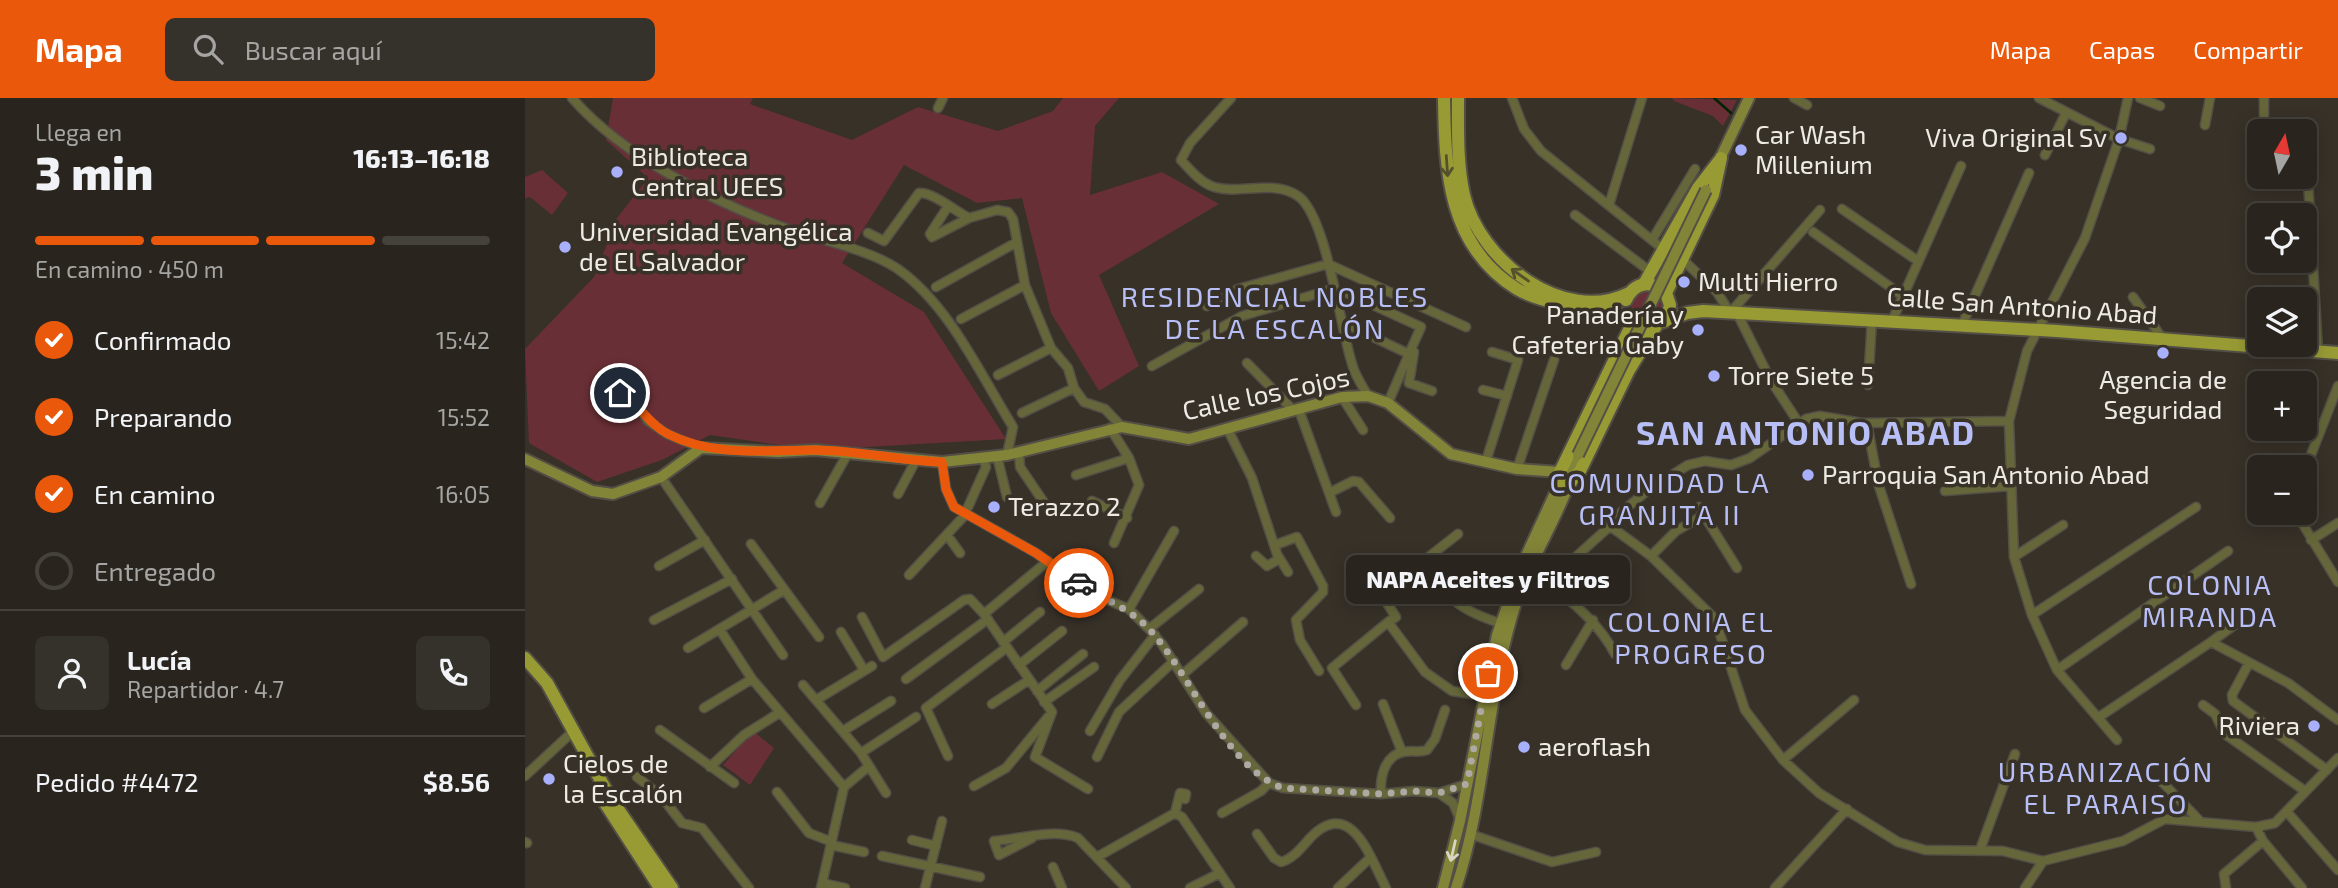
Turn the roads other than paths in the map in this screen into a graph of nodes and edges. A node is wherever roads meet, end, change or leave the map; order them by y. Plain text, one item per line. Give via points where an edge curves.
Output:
1 (572, 98) edge
2 (943, 98) edge
3 (1231, 98) edge
4 (1444, 98) edge
5 (1458, 98) edge
6 (1512, 98) edge
7 (1642, 98) edge
8 (1749, 98) edge
9 (1794, 98) edge
10 (2039, 98) edge
11 (2128, 98) edge
12 (2140, 98) edge
13 (2210, 98) edge
14 (2264, 98) edge
15 (1807, 105) dead end
16 (2160, 106) dead end
17 (938, 108) dead end
18 (2066, 113) junction
19 (2264, 115) dead end
20 (2205, 125) dead end
21 (2119, 139) junction
22 (2150, 149) dead end
23 (2045, 155) dead end
24 (1721, 158) junction
25 (1961, 166) dead end
26 (1695, 169) dead end
27 (2029, 173) dead end
28 (2308, 189) edge
29 (1608, 205) junction
30 (947, 208) junction
31 (1842, 209) dead end
32 (1820, 211) dead end
33 (1575, 215) dead end
34 (969, 218) junction
35 (1813, 232) dead end
36 (868, 233) dead end
37 (1652, 240) junction
38 (1017, 242) junction
39 (1663, 249) junction
40 (1682, 260) junction
41 (1919, 261) junction
42 (1328, 264) junction
43 (1651, 272) junction
44 (1644, 284) junction
45 (1025, 285) junction
46 (936, 287) dead end
47 (1333, 289) junction
48 (1347, 293) dead end
49 (1629, 293) junction
50 (1667, 296) junction
51 (1903, 296) junction
52 (2133, 298) dead end
53 (1207, 306) dead end
54 (1703, 311) junction
55 (1733, 313) junction
56 (961, 318) dead end
57 (1872, 319) junction
58 (1632, 321) junction
59 (1892, 321) junction
60 (1659, 324) junction
61 (1962, 325) junction
62 (1350, 326) dead end
63 (1466, 327) dead end
64 (2037, 330) junction
65 (2162, 338) junction
66 (1051, 348) junction
67 (2318, 351) junction
68 (1492, 352) dead end
69 (1412, 353) junction
70 (2338, 353) edge
71 (1554, 360) dead end
72 (1247, 363) dead end
73 (1152, 366) dead end
74 (997, 375) dead end
75 (608, 385) dead end
76 (1868, 385) dead end
77 (2338, 386) edge
78 (1074, 388) junction
79 (1483, 390) dead end
80 (1432, 391) dead end
81 (1368, 396) junction
82 (1507, 396) junction
83 (1342, 397) junction
84 (1388, 403) junction
85 (1296, 410) junction
86 (1022, 413) dead end
87 (2008, 421) junction
88 (1798, 422) junction
89 (1867, 423) junction
90 (1116, 428) junction
91 (1228, 430) junction
92 (1363, 430) dead end
93 (701, 448) junction
94 (848, 453) junction
95 (1008, 454) junction
96 (2311, 455) edge
97 (525, 458) edge
98 (983, 458) junction
99 (1129, 458) junction
100 (1486, 460) junction
101 (915, 462) junction
102 (942, 462) junction
103 (1517, 469) junction
104 (1076, 475) dead end
105 (660, 477) junction
106 (1563, 479) junction
107 (2011, 486) junction
108 (1945, 491) dead end
109 (1329, 493) junction
110 (898, 494) dead end
111 (1007, 497) dead end
112 (1092, 501) dead end
113 (820, 503) dead end
114 (1045, 504) dead end
115 (1699, 507) dead end
116 (2196, 507) dead end
117 (966, 511) junction
118 (1336, 512) dead end
119 (1704, 516) junction
120 (1126, 518) junction
121 (1390, 518) dead end
122 (2338, 523) edge
123 (2063, 525) dead end
124 (2303, 525) edge
125 (1610, 526) junction
126 (1174, 531) dead end
127 (1458, 534) dead end
128 (947, 535) junction
129 (705, 540) junction
130 (2311, 540) junction
131 (1114, 543) dead end
132 (751, 544) dead end
133 (1275, 545) junction
134 (2228, 551) dead end
135 (1538, 552) junction
136 (960, 553) dead end
137 (1256, 556) dead end
138 (1651, 556) junction
139 (2014, 557) junction
140 (1279, 559) junction
141 (1048, 561) junction
142 (1422, 562) junction
143 (659, 566) dead end
144 (1565, 567) junction
145 (1737, 568) dead end
146 (1289, 572) dead end
147 (909, 575) dead end
148 (732, 579) junction
149 (1548, 582) junction
150 (2338, 582) edge
151 (1911, 584) dead end
152 (1199, 589) dead end
153 (784, 590) junction
154 (1518, 598) junction
155 (753, 608) junction
156 (1129, 610) junction
157 (1040, 612) dead end
158 (2032, 615) junction
159 (862, 617) dead end
160 (986, 617) junction
161 (654, 620) dead end
162 (1593, 621) junction
163 (1243, 622) dead end
164 (1388, 622) junction
165 (1500, 623) junction
166 (2237, 623) dead end
167 (720, 630) junction
168 (1062, 631) dead end
169 (841, 632) dead end
170 (1152, 632) junction
171 (819, 637) dead end
172 (2211, 642) junction
173 (1004, 645) junction
174 (688, 648) dead end
175 (1083, 654) dead end
176 (1615, 654) dead end
177 (783, 655) dead end
178 (1174, 661) junction
179 (2249, 663) junction
180 (1566, 665) dead end
181 (525, 666) edge
182 (1019, 666) junction
183 (1094, 667) dead end
184 (2057, 670) junction
185 (1319, 671) dead end
186 (1182, 675) junction
187 (752, 679) junction
188 (907, 679) dead end
189 (1029, 680) junction
190 (803, 685) dead end
191 (1037, 691) junction
192 (1483, 696) junction
193 (816, 699) junction
194 (1854, 700) dead end
195 (891, 701) dead end
196 (1044, 702) junction
197 (992, 704) dead end
198 (1383, 704) dead end
199 (1356, 705) dead end
200 (2203, 705) dead end
201 (704, 708) dead end
202 (1445, 710) dead end
203 (1052, 712) junction
204 (779, 713) junction
205 (916, 717) dead end
206 (2099, 717) junction
207 (2338, 720) edge
208 (660, 730) dead end
209 (843, 731) junction
210 (1090, 731) dead end
211 (568, 736) junction
212 (2117, 740) dead end
213 (1402, 751) junction
214 (861, 753) junction
215 (2015, 754) dead end
216 (948, 756) dead end
217 (1097, 757) dead end
218 (2337, 760) edge
219 (1783, 761) junction
220 (869, 766) junction
221 (710, 767) junction
222 (2327, 770) junction
223 (525, 776) edge
224 (637, 777) dead end
225 (734, 783) dead end
226 (1269, 783) junction
227 (2164, 783) dead end
228 (1467, 784) junction
229 (974, 786) dead end
230 (844, 787) junction
231 (1088, 789) dead end
232 (777, 792) dead end
233 (2305, 792) junction
234 (886, 793) dead end
235 (1439, 793) junction
236 (1381, 794) junction
237 (1185, 799) dead end
238 (1847, 809) junction
239 (1175, 813) junction
240 (1222, 813) dead end
241 (2287, 813) junction
242 (2199, 820) junction
243 (942, 821) dead end
244 (1460, 821) junction
245 (2256, 827) junction
246 (1257, 834) dead end
247 (1470, 834) junction
248 (1032, 838) dead end
249 (912, 840) dead end
250 (2263, 841) junction
251 (832, 843) junction
252 (936, 846) junction
253 (1980, 850) junction
254 (864, 852) dead end
255 (1596, 852) dead end
256 (882, 856) dead end
257 (1097, 857) junction
258 (1370, 858) junction
259 (2043, 861) junction
260 (931, 867) junction
261 (1053, 867) dead end
262 (2338, 870) edge
263 (1220, 873) junction
264 (980, 877) dead end
265 (821, 885) edge
266 (660, 888) edge
267 (672, 888) edge
268 (749, 888) edge
269 (845, 888) edge
270 (925, 888) edge
271 (1062, 888) edge
272 (1126, 888) edge
273 (1190, 888) edge
274 (1230, 888) edge
275 (1338, 888) edge
276 (1386, 888) edge
277 (1443, 888) edge
278 (1456, 888) edge
279 (1775, 888) edge
280 (2025, 888) edge
281 (2226, 888) edge
282 (2302, 888) edge

1 - 95 street via 619,140 720,200 883,262 909,279 936,304 1013,427
2 - 17 street
3 - 42 street via 1190,143 1181,160 1214,187 1287,189 1301,197 1314,215
4 -> 58 main road via 1448,186 1456,214 1477,253 1519,290 1567,306 1614,312
49 -> 5 main road via 1607,301 1561,296 1535,285 1496,255 1464,196
6 - 29 street via 1524,129 1541,151
7 - 29 street
8 - 24 main road
9 - 15 street
10 - 18 street
11 - 21 street
12 - 16 street
13 - 20 street
14 - 19 street
18 - 21 street
18 - 23 street
21 - 22 street
21 - 64 street via 2085,238
24 - 39 main road
24 - 40 main road via 1713,195
24 - 106 main road, bridge
25 - 41 street
26 - 37 street
27 - 61 street
28 - 67 street
29 - 37 street
30 - 34 street
30 - 34 street via 933,227 932,237
30 - 36 street via 933,195 919,194 884,241
31 - 41 street
32 - 55 street
33 - 43 street
34 - 38 street via 1005,211 1013,219
35 - 51 street
37 - 39 street
38 - 45 street
38 - 46 street
39 - 43 main road
40 - 50 main road
40 - 55 street
41 - 51 street
42 - 47 street
42 - 53 street via 1237,289
42 - 63 street
43 - 44 main road
44 - 49 main road
44 - 50 main road via 1656,285
45 - 56 street
45 - 66 street
47 - 73 street via 1242,316
47 - 81 street via 1353,368
48 - 69 street via 1421,327
49 - 58 main road via 1626,309
50 - 54 main road, Calle San Antonio Abad
50 - 60 main road via 1669,312
51 - 59 street
52 - 65 street
54 - 55 main road, Calle San Antonio Abad
54 - 60 main road, Calle San Antonio Abad
55 - 57 main road, Calle San Antonio Abad
55 - 88 street
57 - 59 main road, Calle San Antonio Abad
57 - 76 street
58 - 60 main road via 1642,327
58 - 106 main road
59 - 61 main road, Calle San Antonio Abad
60 - 106 main road via 1629,370 1580,471
61 - 64 main road, Calle San Antonio Abad
62 - 69 street
64 - 65 main road, Calle San Antonio Abad
64 - 87 street via 2019,374
65 - 67 main road, Calle San Antonio Abad
66 - 74 street
66 - 78 street via 1068,368
67 - 70 main road, Calle San Antonio Abad
68 - 82 street via 1518,360
69 - 80 street via 1409,383
69 - 84 street
71 - 103 street
72 - 85 street
75 - 93 street via 633,400 648,421 667,434
77 - 96 street
78 - 86 street
78 - 90 street via 1084,402 1105,408
79 - 82 street
81 - 83 main road, Calle los Cojos
81 - 84 main road, Calle los Cojos
82 - 100 street
83 - 85 main road, Calle los Cojos
83 - 92 street
84 - 100 main road, Calle los Cojos via 1451,454
85 - 91 main road, Calle los Cojos
85 - 109 street
87 - 89 street
87 - 107 street
88 - 89 street via 1820,416
88 - 125 street via 1750,458 1731,465 1706,461 1688,465 1647,491
89 - 151 street via 1878,483
90 - 91 main road, Calle los Cojos via 1189,439
90 - 95 main road, Calle los Cojos
90 - 99 street
91 - 133 street via 1252,478
93 - 94 main road, Calle los Cojos
93 - 105 main road
94 - 101 main road, Calle los Cojos
94 - 113 street
95 - 98 main road, Calle los Cojos
95 - 111 street
95 - 114 street
97 - 105 main road via 603,494
98 - 102 main road, Calle los Cojos
98 - 117 street via 986,467
99 - 104 street
99 - 120 street via 1139,485
100 - 103 main road, Calle los Cojos
101 - 102 main road, Calle los Cojos
101 - 110 street
102 - 117 street via 954,507
103 - 106 main road, Calle los Cojos
105 - 129 street
106 - 135 main road
106 - 165 main road
107 - 108 street
107 - 139 street
109 - 118 street
109 - 121 street via 1359,482
112 - 120 street
115 - 119 street
116 - 158 street
117 - 128 street
117 - 141 street
119 - 138 street via 1676,531
119 - 145 street
120 - 131 street
122 - 130 street
123 - 139 street
124 - 130 street
125 - 138 street
125 - 144 street
126 - 156 street
127 - 142 street
128 - 136 street
128 - 147 street
129 - 143 street
129 - 148 street
130 - 150 street
132 - 153 street
133 - 140 street
133 - 185 street via 1297,537 1323,586 1323,592 1296,620 1300,640
134 - 184 street
135 - 144 street via 1548,567
135 - 154 main road
137 - 140 street via 1267,566
138 - 219 street via 1715,619 1745,710
139 - 158 street
140 - 146 street
141 - 156 street via 1095,595
141 - 160 street
142 - 164 street via 1381,594 1396,617
142 - 165 street via 1443,592 1470,614
144 - 149 street
148 - 155 street
148 - 161 street
149 - 154 street
149 - 162 street
152 - 170 street
153 - 155 street
153 - 171 street
154 - 247 main road via 1495,687
155 - 167 street
155 - 177 street
156 - 170 street
157 - 173 street
158 - 184 street
159 - 160 street via 883,657 964,600 970,599
160 - 173 street
160 - 188 street
162 - 176 street
162 - 180 street
163 - 186 street
164 - 192 street via 1425,673 1452,691
164 - 199 street via 1332,668
165 - 192 main road
166 - 172 street
167 - 174 street
167 - 187 street
168 - 182 street
169 - 193 street via 868,668
170 - 178 street
170 - 210 street
172 - 179 street
172 - 206 street
173 - 182 street
173 - 216 street via 926,708
175 - 191 street
178 - 186 street
178 - 217 street via 1119,712
179 - 207 street via 2288,683
179 - 222 street via 2233,701
181 - 211 main road
181 - 267 main road via 547,683 611,799
182 - 189 street
183 - 196 street
184 - 206 street
186 - 226 street via 1227,740
187 - 201 street
187 - 204 street
189 - 191 street
189 - 197 street
190 - 193 street
191 - 196 street
192 - 228 main road
193 - 209 street
194 - 219 street
195 - 209 street
196 - 203 street
198 - 213 street
200 - 233 street via 2215,714 2225,734
202 - 213 street via 1427,750
203 - 229 street via 1006,768
203 - 231 street via 1035,757
204 - 221 street via 744,735
204 - 230 street
205 - 214 street
206 - 212 street
208 - 221 street
209 - 214 street
211 - 223 street
211 - 266 main road via 612,816
213 - 236 street via 1380,777
214 - 220 street
215 - 253 street
218 - 222 street
219 - 238 street via 1809,786
220 - 230 street
220 - 234 street
221 - 225 street
222 - 233 street
224 - 268 street via 661,796 682,823 702,828
226 - 236 street via 1283,788
226 - 240 street
227 - 242 street
228 - 235 street
228 - 244 main road
230 - 251 street
232 - 251 street via 809,833
233 - 241 street
235 - 236 street
235 - 244 street via 1453,803
237 - 239 street via 1186,794 1180,793
238 - 253 street via 1898,842 1925,850
238 - 279 street
239 - 257 street
239 - 263 street
241 - 245 street via 2275,823
241 - 262 street
242 - 245 street
242 - 259 street via 2165,819 2123,841
243 - 252 street
244 -> 277 main road
245 - 250 street
246 - 258 street via 1281,862 1289,860 1321,827 1336,823 1353,829
247 - 255 street via 1552,862
247 - 278 main road
248 - 257 street via 1072,835
249 - 252 street
250 - 281 street via 2224,874
250 - 282 street
251 - 254 street
251 - 265 street
252 - 260 street
253 - 259 street
256 - 260 street
257 - 272 street
258 - 275 street
258 - 276 street
259 - 280 street
260 - 264 street
260 - 270 street
261 - 271 street
263 - 273 street
263 - 274 street
265 - 269 street

